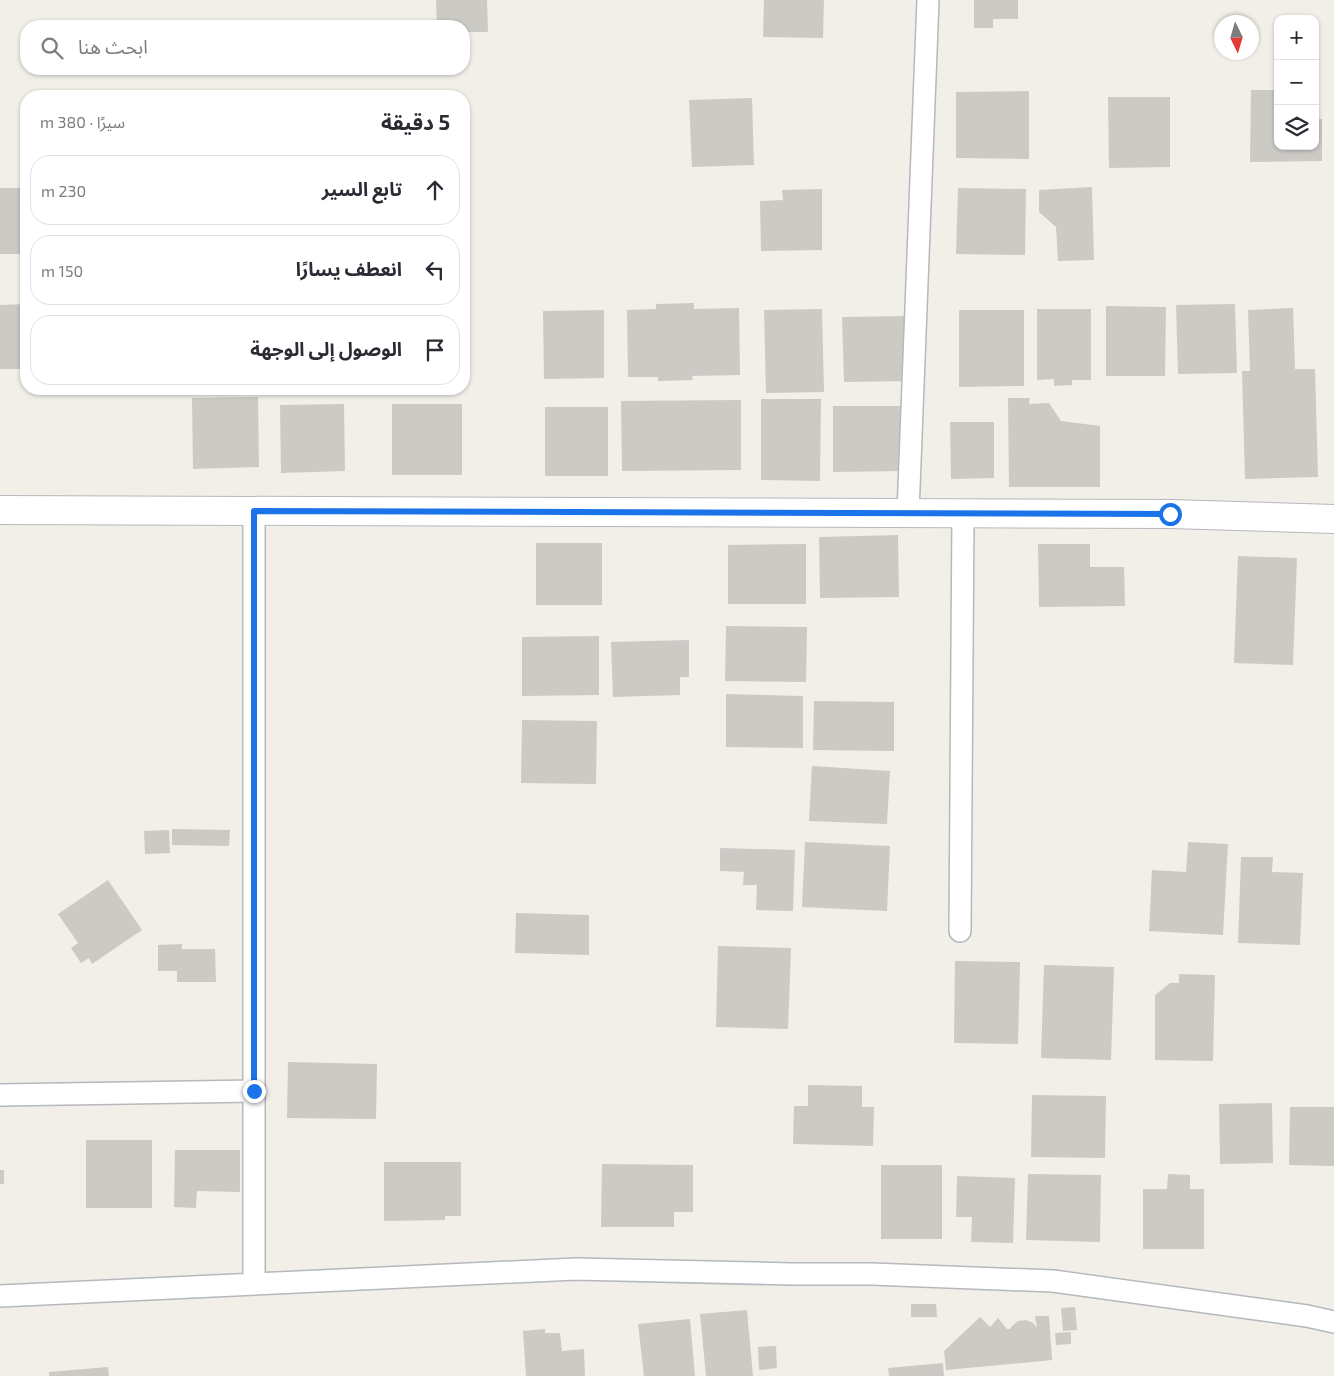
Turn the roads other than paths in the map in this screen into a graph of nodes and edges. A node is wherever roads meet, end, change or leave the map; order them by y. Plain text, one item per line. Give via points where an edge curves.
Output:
1 (928, 0) edge
2 (0, 510) edge
3 (254, 511) junction
4 (908, 513) junction
5 (964, 513) junction
6 (1334, 519) edge
7 (960, 931) dead end
8 (254, 1091) junction
9 (0, 1095) edge
10 (254, 1284) junction
11 (0, 1296) edge
12 (1334, 1322) edge

1 - 4 street
2 - 3 street
3 - 4 street
3 - 8 street
4 - 5 street
5 - 6 street
5 - 7 street
8 - 9 street
8 - 10 street
10 - 11 street
10 - 12 street via 576,1269 872,1274 1053,1281

